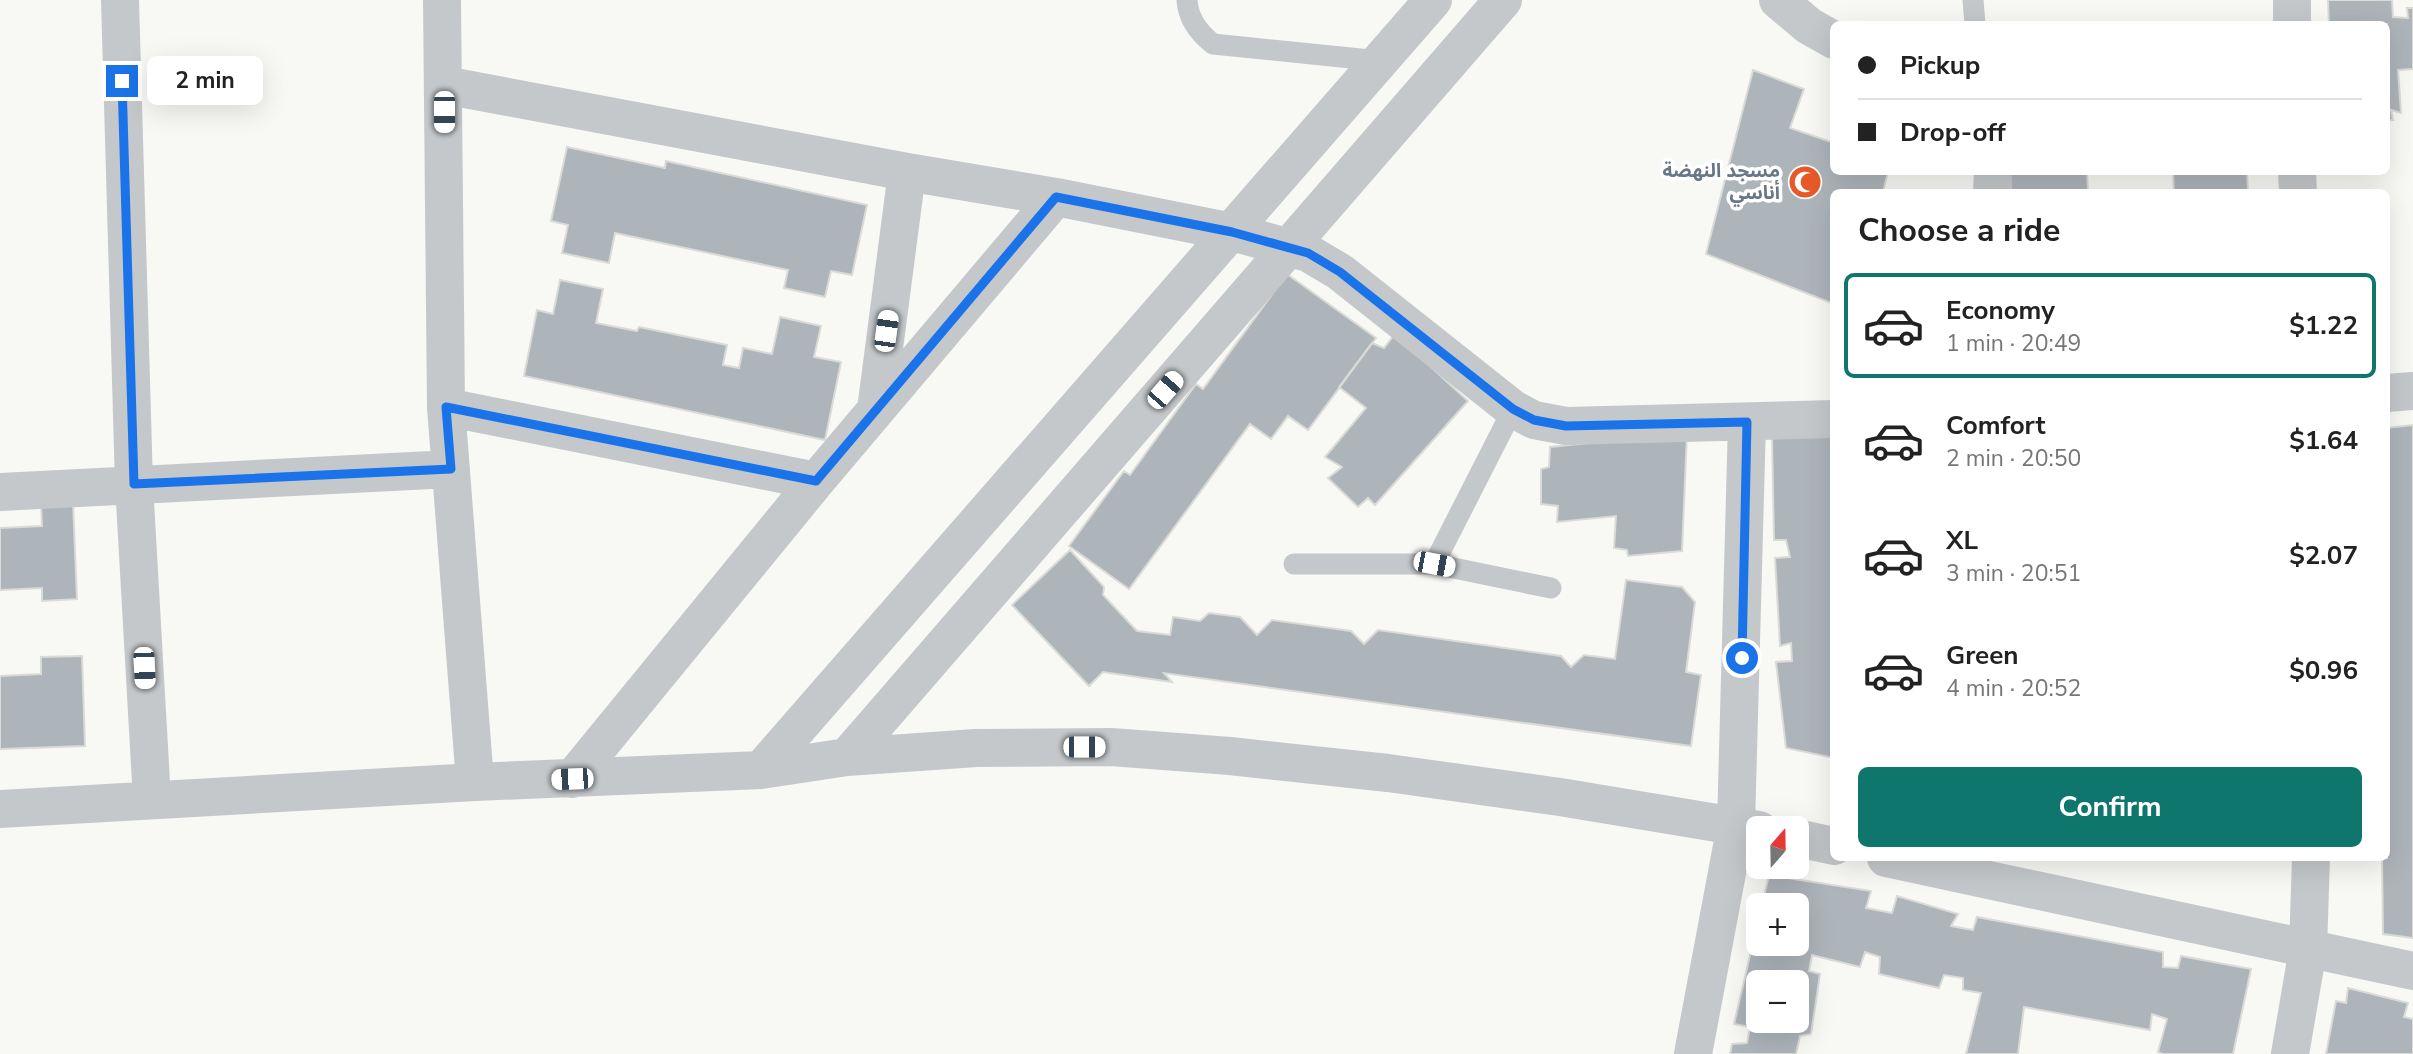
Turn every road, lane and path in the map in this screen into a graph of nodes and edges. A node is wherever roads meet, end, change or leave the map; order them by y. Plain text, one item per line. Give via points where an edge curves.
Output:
1 (120, 0) edge
2 (442, 0) edge
3 (1186, 0) edge
4 (1433, 0) edge
5 (1503, 0) edge
6 (1778, 0) edge
7 (1973, 0) edge
8 (2292, 0) edge
9 (1975, 21) edge
10 (2292, 21) edge
11 (1830, 38) edge
12 (1380, 61) junction
13 (444, 85) junction
14 (907, 172) junction
15 (1056, 197) junction
16 (1232, 232) junction
17 (1289, 247) junction
18 (2413, 391) edge
19 (2390, 393) edge
20 (446, 407) junction
21 (1513, 409) junction
22 (876, 410) junction
23 (1830, 419) edge
24 (1747, 422) junction
25 (451, 469) junction
26 (816, 481) junction
27 (134, 484) junction
28 (0, 492) edge
29 (1294, 564) dead end
30 (1434, 564) junction
31 (1551, 588) dead end
32 (847, 757) junction
33 (761, 770) junction
34 (572, 779) junction
35 (475, 782) junction
36 (152, 800) junction
37 (0, 809) edge
38 (1747, 816) edge
39 (1746, 828) edge
40 (1746, 832) edge
41 (1810, 841) edge
42 (1830, 845) edge
43 (1900, 861) edge
44 (2311, 861) edge
45 (2308, 949) junction
46 (2413, 971) edge
47 (1693, 1054) edge
48 (2290, 1054) edge

1 - 27 street
2 - 13 street
3 - 12 lane via 1199,33 1213,44
4 - 12 street
5 - 17 street
6 - 11 street
7 - 9 lane
8 - 10 street
12 - 16 street
13 - 14 street
13 - 20 street
14 - 15 street
14 - 22 street
15 - 16 street
15 - 22 street
16 - 17 street
16 - 33 street
17 - 21 street via 1340,272
17 - 32 street
18 - 19 street
20 - 25 street
20 - 26 street
21 - 24 street via 1534,420 1566,426
21 - 30 lane
22 - 26 street
23 - 24 street
24 - 38 street
25 - 27 street
25 - 35 street
26 - 34 street
27 - 28 street
27 - 36 street
29 - 30 lane
30 - 31 lane
32 - 33 street
32 - 39 street via 975,748 1124,748 1230,756 1388,773
33 - 34 street
34 - 35 street
35 - 36 street
36 - 37 street
40 - 47 street
41 - 42 street
43 - 45 street
44 - 45 street
45 - 46 street
45 - 48 street

